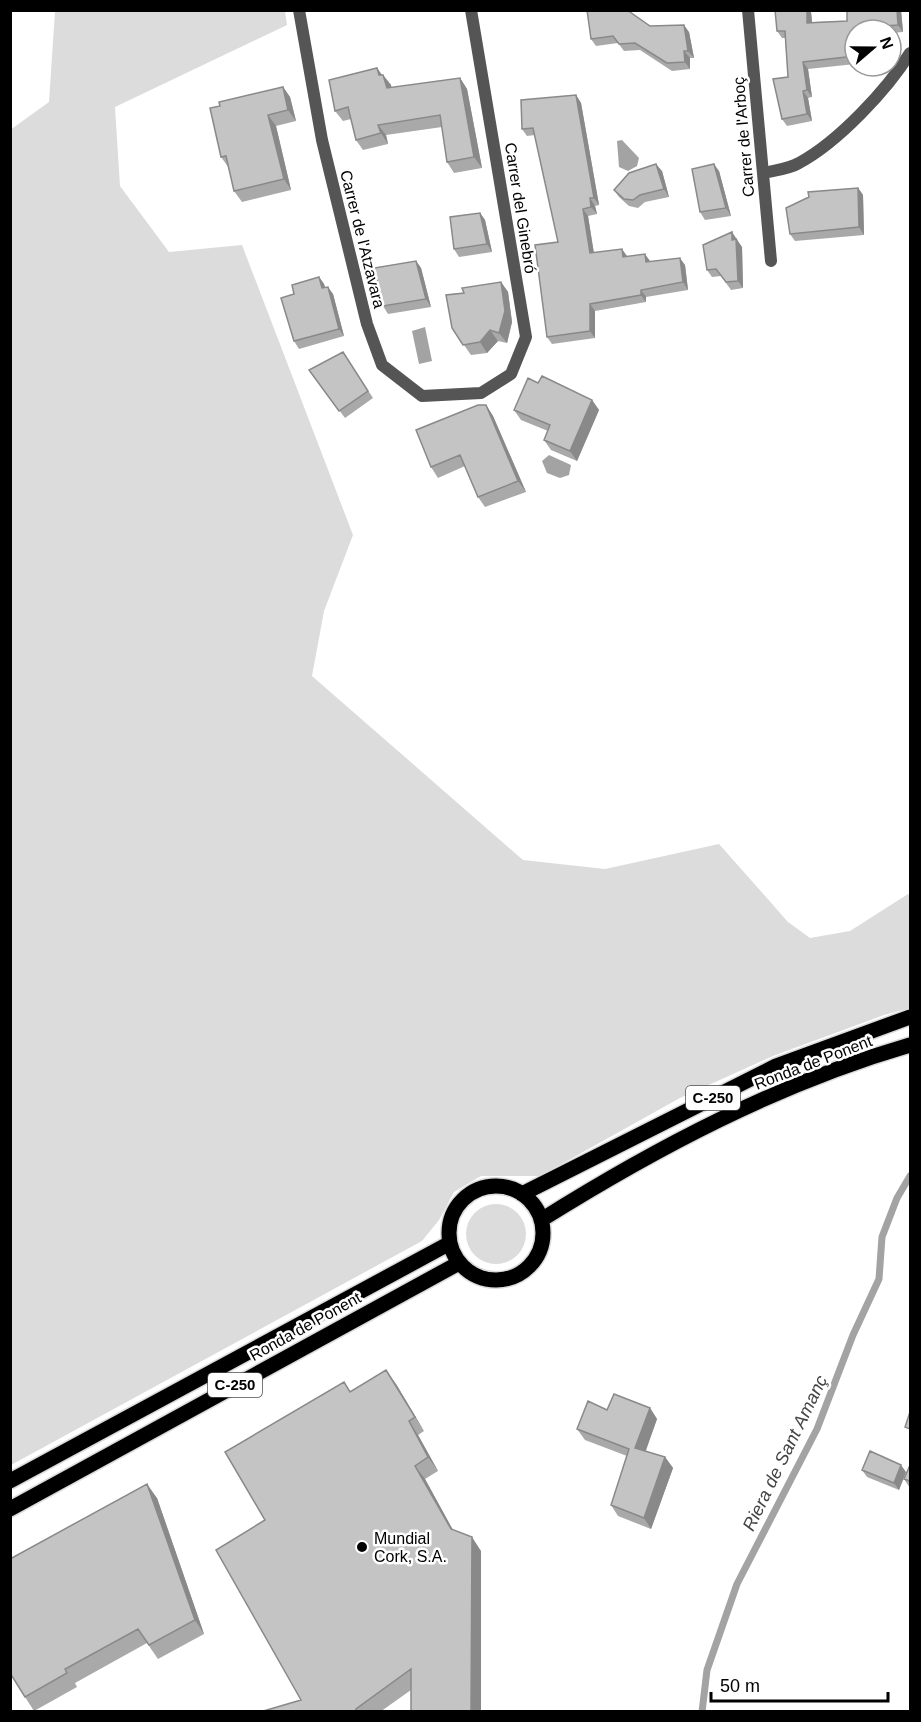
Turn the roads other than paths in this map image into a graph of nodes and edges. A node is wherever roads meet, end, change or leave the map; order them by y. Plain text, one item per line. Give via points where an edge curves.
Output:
1 (299, 10) edge
2 (471, 10) edge
3 (748, 10) edge
4 (910, 53) edge
5 (764, 173) junction
6 (771, 261) dead end
7 (481, 393) joint
8 (910, 1017) edge
9 (910, 1045) edge
10 (522, 1194) junction
11 (540, 1220) junction
12 (450, 1243) junction
13 (459, 1263) junction
14 (10, 1481) edge
15 (10, 1509) edge

1 - 7 street, Carrer de l'Atzavara via 322,140 382,365 422,396
2 - 7 street, Carrer del Ginebró via 526,336 511,374
3 - 5 street, Carrer de l'Arboç
4 - 5 street via 856,120 799,164
5 - 6 street, Carrer de l'Arboç
8 - 10 main road, C-250 via 776,1066
9 - 11 main road, Ronda de Ponent / C-250 via 867,1058 720,1118
10 - 11 main road
10 - 12 main road via 500,1186 469,1194 454,1212 449,1227
11 - 13 main road via 543,1236 539,1251 518,1275 487,1279
12 - 13 main road
12 - 14 main road, C-250
13 - 15 main road, Ronda de Ponent / C-250

